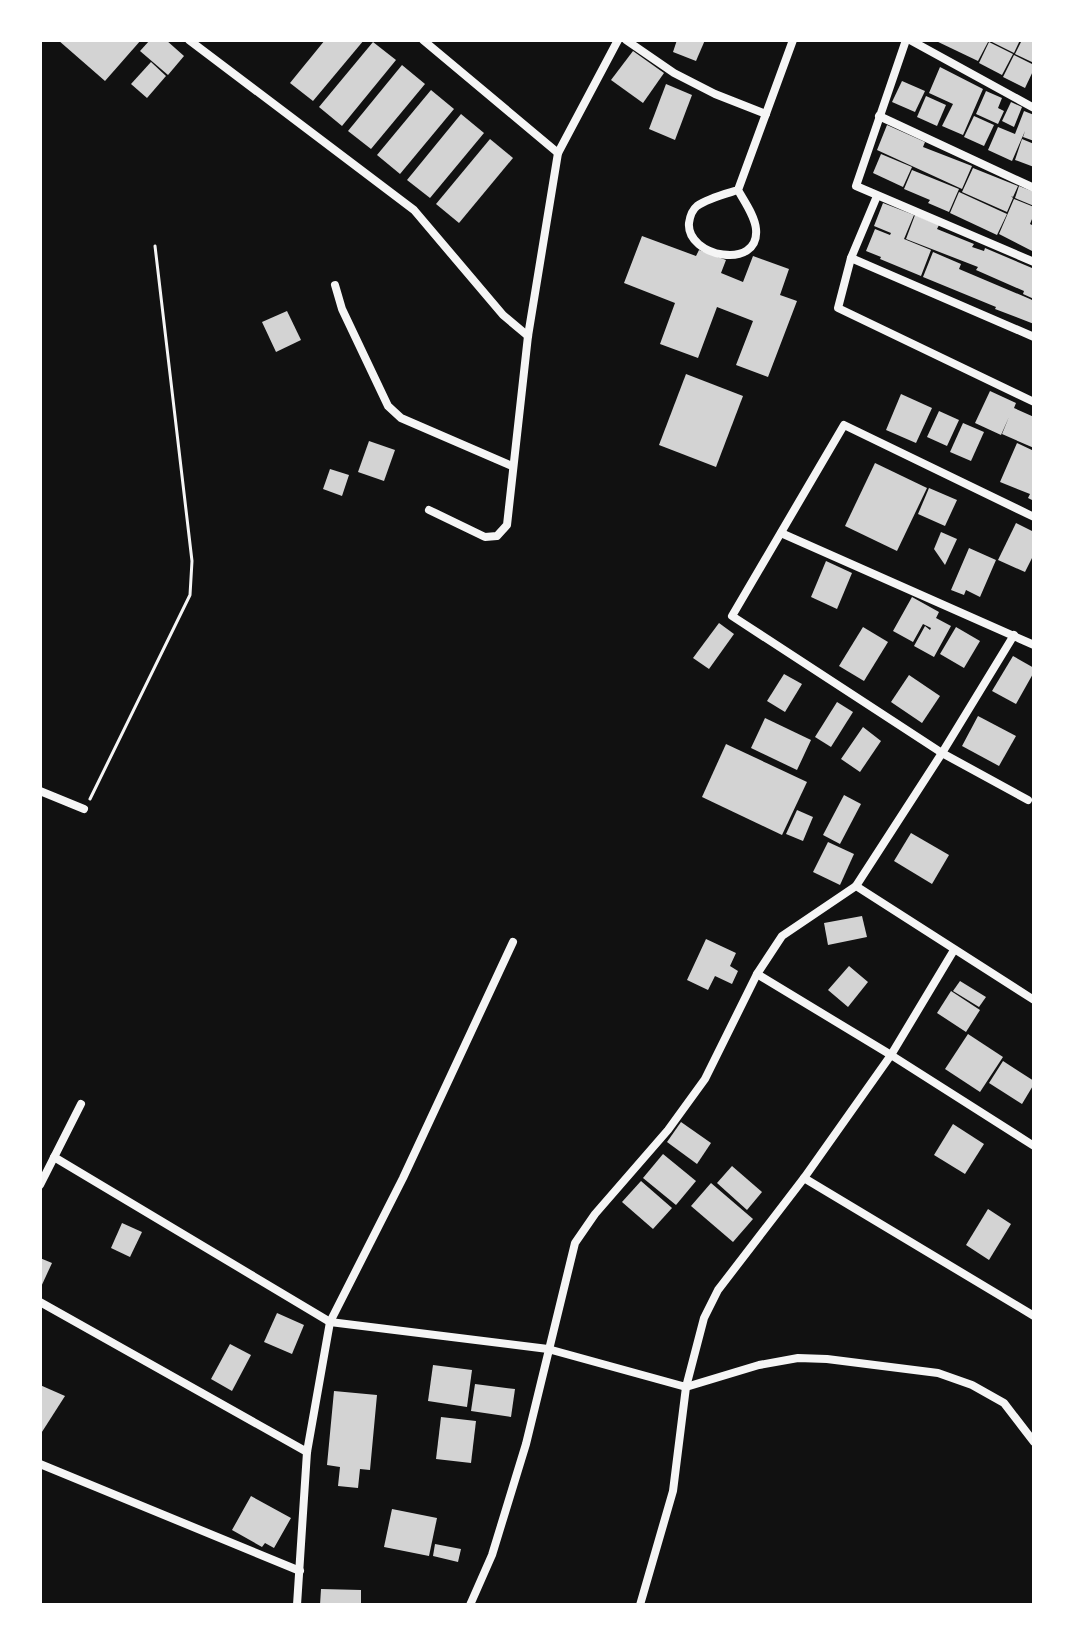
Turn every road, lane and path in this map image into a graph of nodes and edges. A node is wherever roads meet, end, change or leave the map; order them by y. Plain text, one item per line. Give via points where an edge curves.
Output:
1 (189, 40) edge
2 (423, 40) edge
3 (618, 40) edge
4 (626, 40) edge
5 (793, 40) edge
6 (908, 40) edge
7 (1034, 108) edge
8 (766, 114) junction
9 (879, 116) junction
10 (558, 153) junction
11 (1034, 188) edge
12 (738, 190) junction
13 (877, 196) junction
14 (155, 246) dead end
15 (851, 258) junction
16 (1034, 262) edge
17 (335, 285) dead end
18 (528, 336) junction
19 (1034, 337) edge
20 (1034, 402) edge
21 (512, 466) junction
22 (429, 510) dead end
23 (1034, 517) edge
24 (781, 533) junction
25 (1014, 635) junction
26 (1034, 645) edge
27 (942, 753) junction
28 (40, 791) edge
29 (1028, 800) dead end
30 (84, 809) joint
31 (856, 886) junction
32 (513, 942) dead end
33 (954, 950) junction
34 (757, 974) junction
35 (1034, 1000) edge
36 (891, 1055) junction
37 (81, 1104) dead end
38 (1034, 1146) edge
39 (54, 1157) junction
40 (804, 1178) junction
41 (40, 1185) edge
42 (40, 1302) edge
43 (1034, 1316) edge
44 (330, 1322) junction
45 (548, 1349) junction
46 (686, 1387) junction
47 (1034, 1442) edge
48 (307, 1452) junction
49 (40, 1464) edge
50 (300, 1571) junction
51 (297, 1605) edge
52 (470, 1605) edge
53 (640, 1605) edge

1 - 18 street via 414,210 503,315
2 - 10 street
3 - 10 street
4 - 8 street via 674,73
5 - 8 street
6 - 7 street
6 - 9 street
8 - 12 street
9 - 11 street
9 - 13 street via 856,186
10 - 18 street
12 - 12 street via 754,223 755,240 745,252 722,255 695,241 689,218 700,204
13 - 15 street
13 - 16 street
14 - 30 path via 192,561 190,595
15 - 19 street
15 - 20 street via 838,308
17 - 21 street via 388,406 401,418
18 - 21 street
21 - 22 street via 507,525 497,536 485,537
23 - 24 street via 844,425
24 - 25 street
24 - 27 street via 732,616
25 - 26 street
25 - 27 street
27 - 29 street
27 - 31 street
28 - 30 street
31 - 33 street
31 - 34 street via 782,936
32 - 44 street
33 - 35 street
33 - 36 street
34 - 36 street
34 - 45 street via 705,1079 575,1243
36 - 38 street
36 - 40 street
37 - 39 street
39 - 41 street
39 - 44 street
40 - 43 street
40 - 46 street via 718,1290 704,1318
42 - 48 street
44 - 45 street
44 - 48 street
45 - 46 street
45 - 52 street via 522,1458 492,1555
46 - 47 street via 798,1358 938,1373 1004,1403
46 - 53 street via 673,1491
48 - 50 street
49 - 50 street
50 - 51 street

